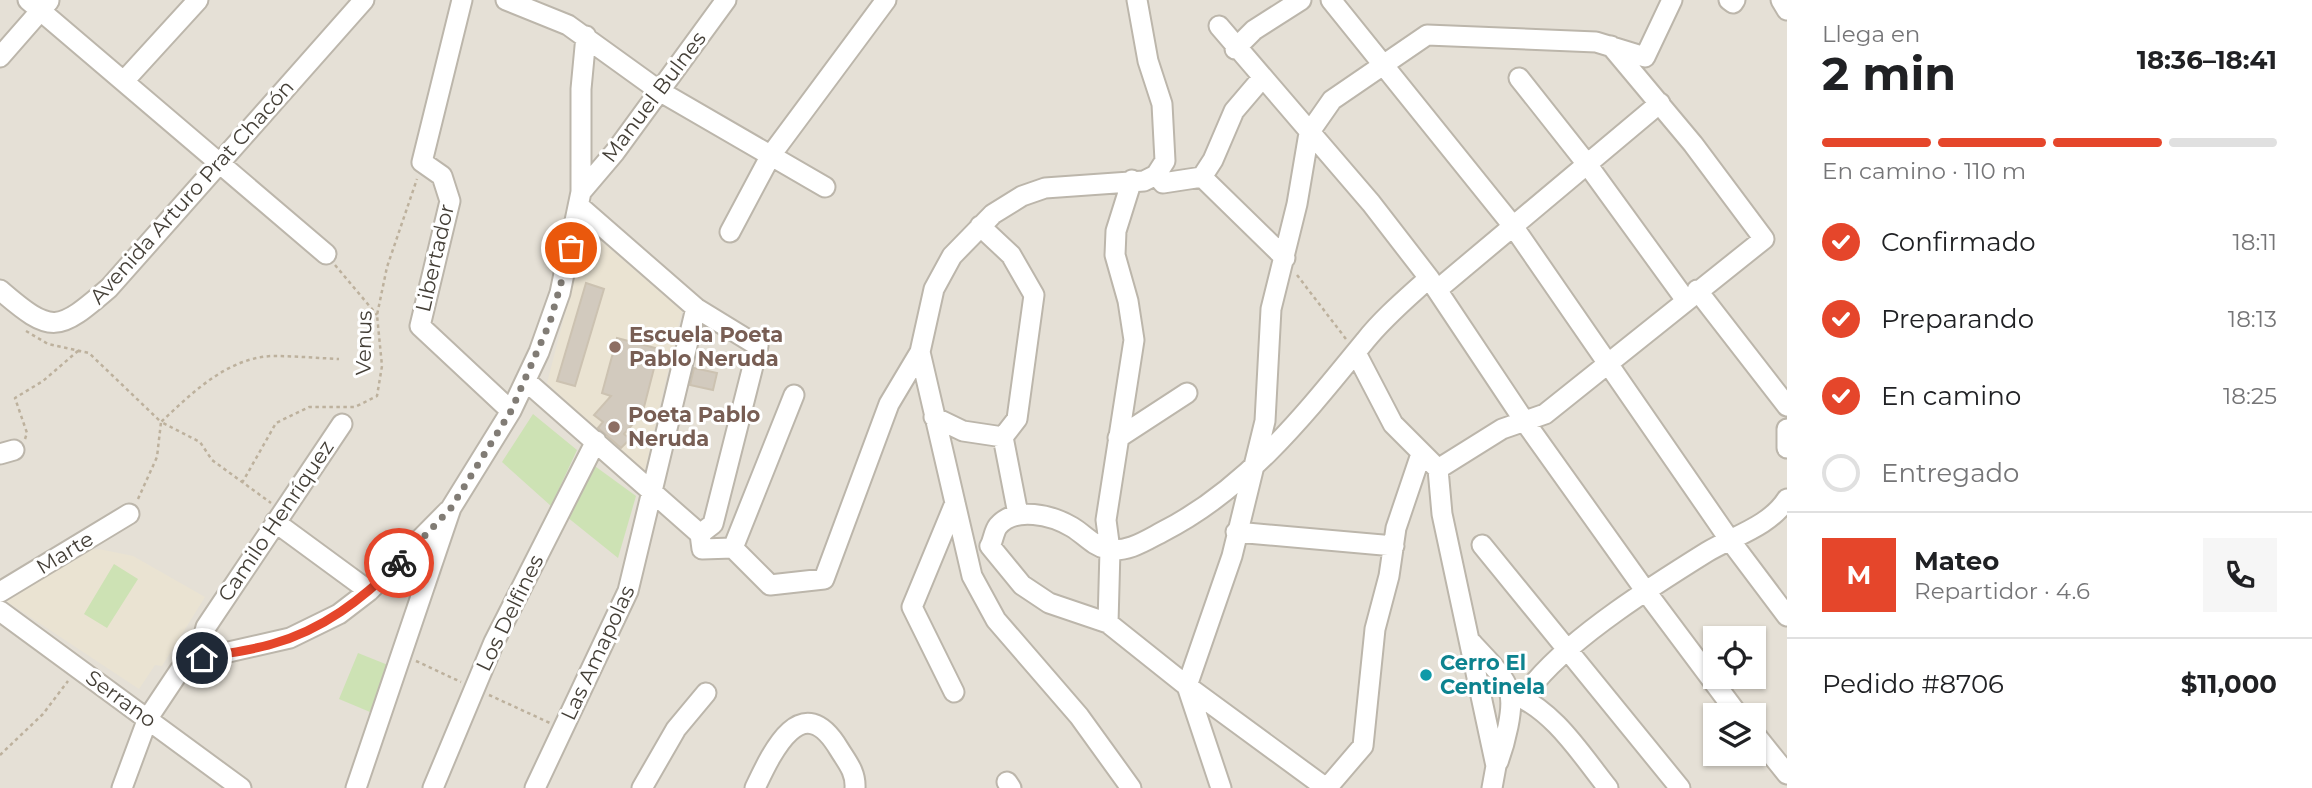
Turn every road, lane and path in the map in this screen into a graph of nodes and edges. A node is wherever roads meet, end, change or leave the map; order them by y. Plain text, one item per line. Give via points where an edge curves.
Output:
1 (198, 0) edge
2 (364, 0) edge
3 (461, 0) edge
4 (506, 0) edge
5 (726, 0) edge
6 (886, 0) edge
7 (1137, 0) edge
8 (1301, 0) edge
9 (1331, 0) edge
10 (1672, 0) edge
11 (1729, 0) edge
12 (1735, 0) edge
13 (1781, 0) edge
14 (40, 3) edge
15 (1787, 10) edge
16 (1219, 26) dead end
17 (586, 36) junction
18 (1610, 45) junction
19 (1236, 49) junction
20 (0, 57) edge
21 (1383, 66) junction
22 (1263, 77) junction
23 (1519, 78) dead end
24 (124, 81) junction
25 (660, 92) junction
26 (1660, 103) junction
27 (1309, 134) junction
28 (771, 155) junction
29 (422, 162) junction
30 (220, 163) junction
31 (1587, 164) junction
32 (1156, 175) junction
33 (1202, 177) junction
34 (1132, 180) junction
35 (825, 187) dead end
36 (580, 199) junction
37 (980, 226) junction
38 (1513, 226) junction
39 (730, 232) dead end
40 (326, 254) joint
41 (1285, 258) junction
42 (1433, 284) junction
43 (0, 290) edge
44 (1691, 294) junction
45 (22, 309) junction
46 (696, 309) junction
47 (377, 315) junction
48 (79, 350) junction
49 (920, 352) junction
50 (1356, 353) junction
51 (339, 359) dead end
52 (1609, 361) junction
53 (526, 381) junction
54 (1187, 393) dead end
55 (794, 395) dead end
56 (1787, 407) edge
57 (511, 411) junction
58 (934, 417) junction
59 (161, 422) junction
60 (1525, 422) junction
61 (342, 424) dead end
62 (1787, 429) edge
63 (1003, 437) junction
64 (1118, 438) junction
65 (596, 441) junction
66 (1787, 449) edge
67 (7, 452) edge
68 (1420, 454) junction
69 (1254, 467) junction
70 (1437, 469) junction
71 (242, 483) junction
72 (654, 493) junction
73 (1787, 499) edge
74 (955, 503) junction
75 (451, 508) junction
76 (129, 514) joint
77 (1018, 514) junction
78 (278, 516) junction
79 (1778, 522) edge
80 (1236, 532) junction
81 (701, 534) junction
82 (1729, 539) junction
83 (1482, 545) dead end
84 (1394, 546) junction
85 (733, 548) junction
86 (1110, 550) junction
87 (398, 564) junction
88 (427, 582) junction
89 (0, 592) edge
90 (369, 592) junction
91 (1647, 593) junction
92 (0, 611) edge
93 (1787, 616) edge
94 (1108, 623) junction
95 (1471, 642) junction
96 (1565, 650) junction
97 (210, 656) junction
98 (79, 668) junction
99 (1536, 681) dead end
100 (1187, 686) junction
101 (954, 692) dead end
102 (706, 693) dead end
103 (1511, 693) junction
104 (1730, 703) edge
105 (148, 718) junction
106 (1766, 745) edge
107 (0, 754) edge
108 (1783, 763) edge
109 (1496, 766) junction
110 (122, 788) edge
111 (241, 788) edge
112 (356, 788) edge
113 (433, 788) edge
114 (535, 788) edge
115 (642, 788) edge
116 (755, 788) edge
117 (855, 788) edge
118 (1131, 788) edge
119 (1221, 788) edge
120 (1327, 788) edge
121 (1492, 788) edge
122 (1608, 788) edge
123 (1681, 788) edge

1 - 24 street
2 - 30 street, Avenida Arturo Prat Chacón
3 - 29 street
4 - 17 street via 548,15
5 - 25 street, Manuel Bulnes
6 - 28 street
7 - 32 street via 1148,61 1162,104 1165,162
8 - 19 street via 1254,30
9 - 21 street
10 - 18 street via 1645,57
11 - 12 street
13 - 15 street
14 - 20 street
14 - 24 street
16 - 19 street
17 - 25 street
17 - 36 street, Manuel Bulnes
18 - 21 street via 1427,35
18 - 26 street
19 - 22 street
21 - 27 street via 1332,100
21 - 38 street
22 - 27 street
22 - 33 street via 1234,111
23 - 31 street
24 - 30 street
25 - 28 street
25 - 36 street, Manuel Bulnes
26 - 31 street
26 - 44 street via 1764,239
27 - 41 street
27 - 42 street via 1371,203
28 - 35 street
28 - 39 street
29 - 47 path, Venus via 387,267
29 - 57 street, Libertador via 442,176 450,201 420,326
30 - 40 street
30 - 45 street, Avenida Arturo Prat Chacón via 109,288 78,314 63,322 46,322
31 - 38 street
31 - 44 street
32 - 33 street via 1163,183
32 - 34 street
33 - 41 street
34 - 37 street via 1034,191
34 - 64 street via 1116,231 1115,255 1134,340
36 - 46 street
36 - 53 street, Manuel Bulnes via 560,293
37 - 49 street via 953,256 934,289
37 - 63 street via 1011,256 1034,295 1017,419
38 - 42 street
38 - 52 street
40 - 47 path
41 - 50 path
41 - 69 street via 1272,309 1265,421
42 - 50 street
42 - 60 street
43 - 45 street, Avenida Arturo Prat Chacón
44 - 52 street
44 - 56 street
45 - 48 path via 13,320 33,337
46 - 72 street, Las Amapolas
46 - 81 street via 758,346 713,524
47 - 71 path, Venus via 382,366 377,396 355,407 309,407 276,423
48 - 59 path via 98,361
48 - 67 path via 15,398 27,433 25,441
49 - 58 street
49 - 85 street via 889,404 824,579 770,585
50 - 68 street via 1393,424
50 - 69 street
51 - 59 path via 270,356 225,369
52 - 60 street via 1545,414
52 - 82 street
53 - 57 street, Manuel Bulnes
53 - 65 street
54 - 64 street
55 - 85 street
57 - 75 street, Manuel Bulnes
58 - 63 street via 963,431
58 - 74 street
59 - 71 path via 200,442 212,460
59 - 76 path via 158,457
60 - 70 street via 1502,429
60 - 91 street
61 - 78 street, Camilo Henríquez
62 - 66 street
63 - 77 street
64 - 86 street via 1106,520
65 - 72 street
65 - 113 street, Los Delfines via 494,642
68 - 70 street
68 - 84 street via 1395,528
69 - 80 street
69 - 86 street via 1188,518 1128,549
70 - 95 street via 1442,514
71 - 78 path
72 - 81 street
72 - 114 street, Las Amapolas via 620,613
73 - 79 street
74 - 101 street via 912,607
74 - 118 street via 972,576 996,620 1093,733
75 - 87 street
75 - 88 street, Manuel Bulnes
76 - 89 street, Marte
77 - 86 street via 1051,518
77 - 94 street via 998,526 990,546 1002,564 1049,603
78 - 90 street
78 - 97 street, Camilo Henríquez via 206,627 202,643
79 - 82 street
80 - 84 street
80 - 100 street
81 - 85 street via 702,549
82 - 91 street
82 - 93 street
83 - 96 street
84 - 120 street via 1376,629 1363,746
86 - 94 street
87 - 88 street via 415,569
87 - 90 street
88 - 112 street, Manuel Bulnes
90 - 97 street via 307,632
91 - 96 street
91 - 104 street
92 - 98 street, Serrano
94 - 100 street
95 - 103 street
95 - 109 street
96 - 99 street
96 - 123 street
97 - 105 street via 174,676
98 - 105 street, Serrano
98 - 107 path via 43,714
100 - 119 street
100 - 120 street
102 - 115 street via 676,729
103 - 109 street via 1504,746
103 - 122 street via 1553,720
105 - 110 street
105 - 111 street, Serrano
106 - 108 street
109 - 121 street
116 - 117 street via 784,735 806,723 831,734 853,772

